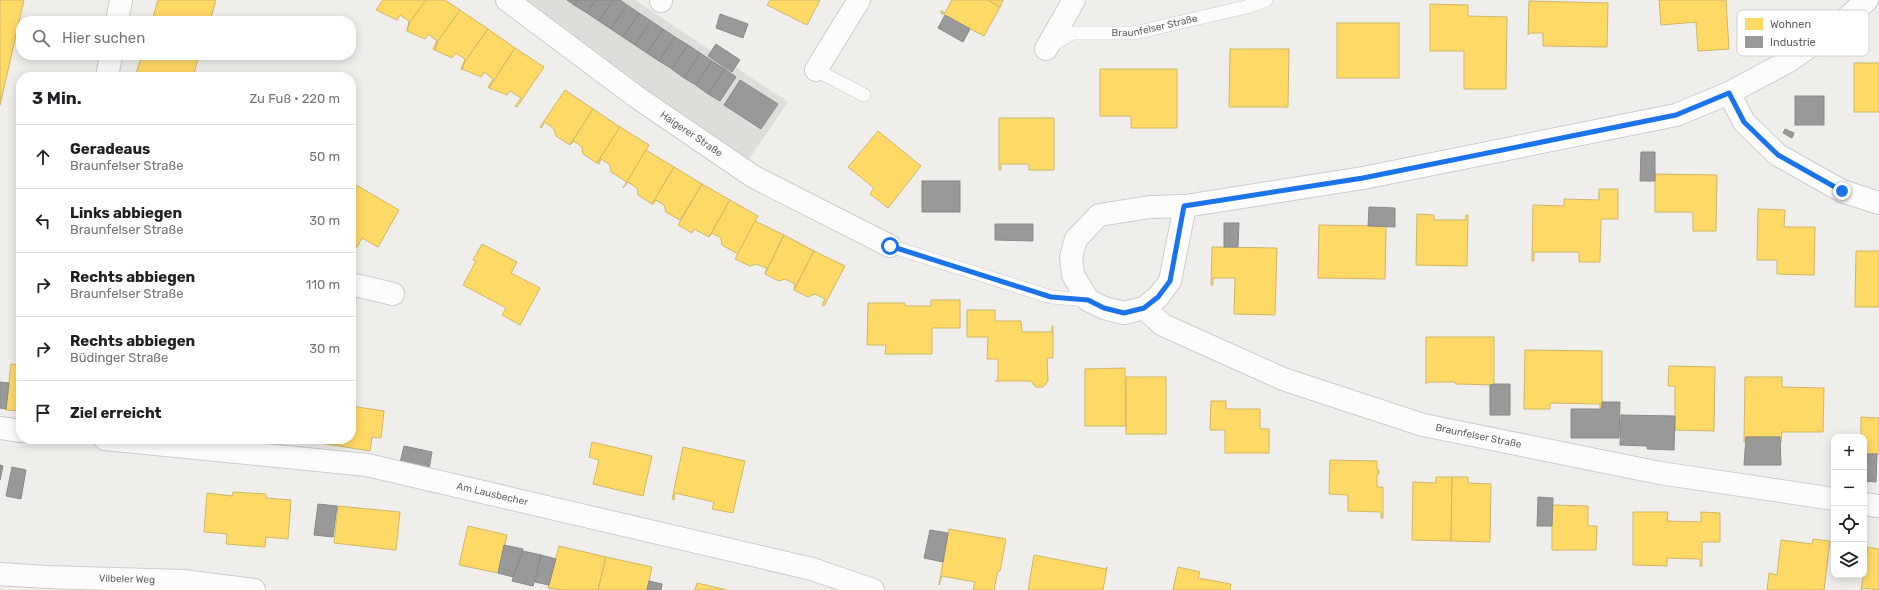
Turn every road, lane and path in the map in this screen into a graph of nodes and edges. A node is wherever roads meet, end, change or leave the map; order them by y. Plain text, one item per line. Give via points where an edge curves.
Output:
1 (121, 0) edge
2 (507, 0) edge
3 (859, 0) edge
4 (1074, 0) edge
5 (1266, 0) edge
6 (1867, 0) edge
7 (1856, 10) edge
8 (118, 16) edge
9 (1046, 49) joint
10 (1796, 56) edge
11 (110, 60) edge
12 (816, 70) joint
13 (108, 72) edge
14 (1729, 93) junction
15 (864, 95) dead end
16 (1879, 203) edge
17 (1184, 206) junction
18 (890, 246) joint
19 (356, 285) edge
20 (393, 294) dead end
21 (1088, 300) junction
22 (1144, 308) junction
23 (0, 428) edge
24 (16, 430) edge
25 (155, 444) edge
26 (1831, 499) edge
27 (1867, 504) edge
28 (1879, 506) edge
29 (0, 574) edge
30 (254, 590) edge
31 (872, 590) edge

1 - 8 street
2 - 18 street, Haigerer Straße via 638,98 754,177
3 - 12 street
4 - 9 street
5 - 9 lane, Braunfelser Straße via 1134,33 1072,33
6 - 7 street
10 - 14 street
11 - 13 street
12 - 15 lane
14 - 16 street via 1744,122 1778,155 1842,191
14 - 17 street via 1669,117 1363,178
17 - 21 street via 1150,207 1099,215 1076,239 1071,256 1073,276
17 - 22 street via 1170,281 1158,297
18 - 21 lane via 1051,297
19 - 20 street
21 - 22 street via 1104,308 1124,313
22 - 26 street, Braunfelser Straße via 1163,325 1283,379 1423,425 1660,473
23 - 24 street
25 - 31 street, Am Lausbecher via 367,465 812,569
27 - 28 street
29 - 30 street, Vilbeler Weg via 183,581

